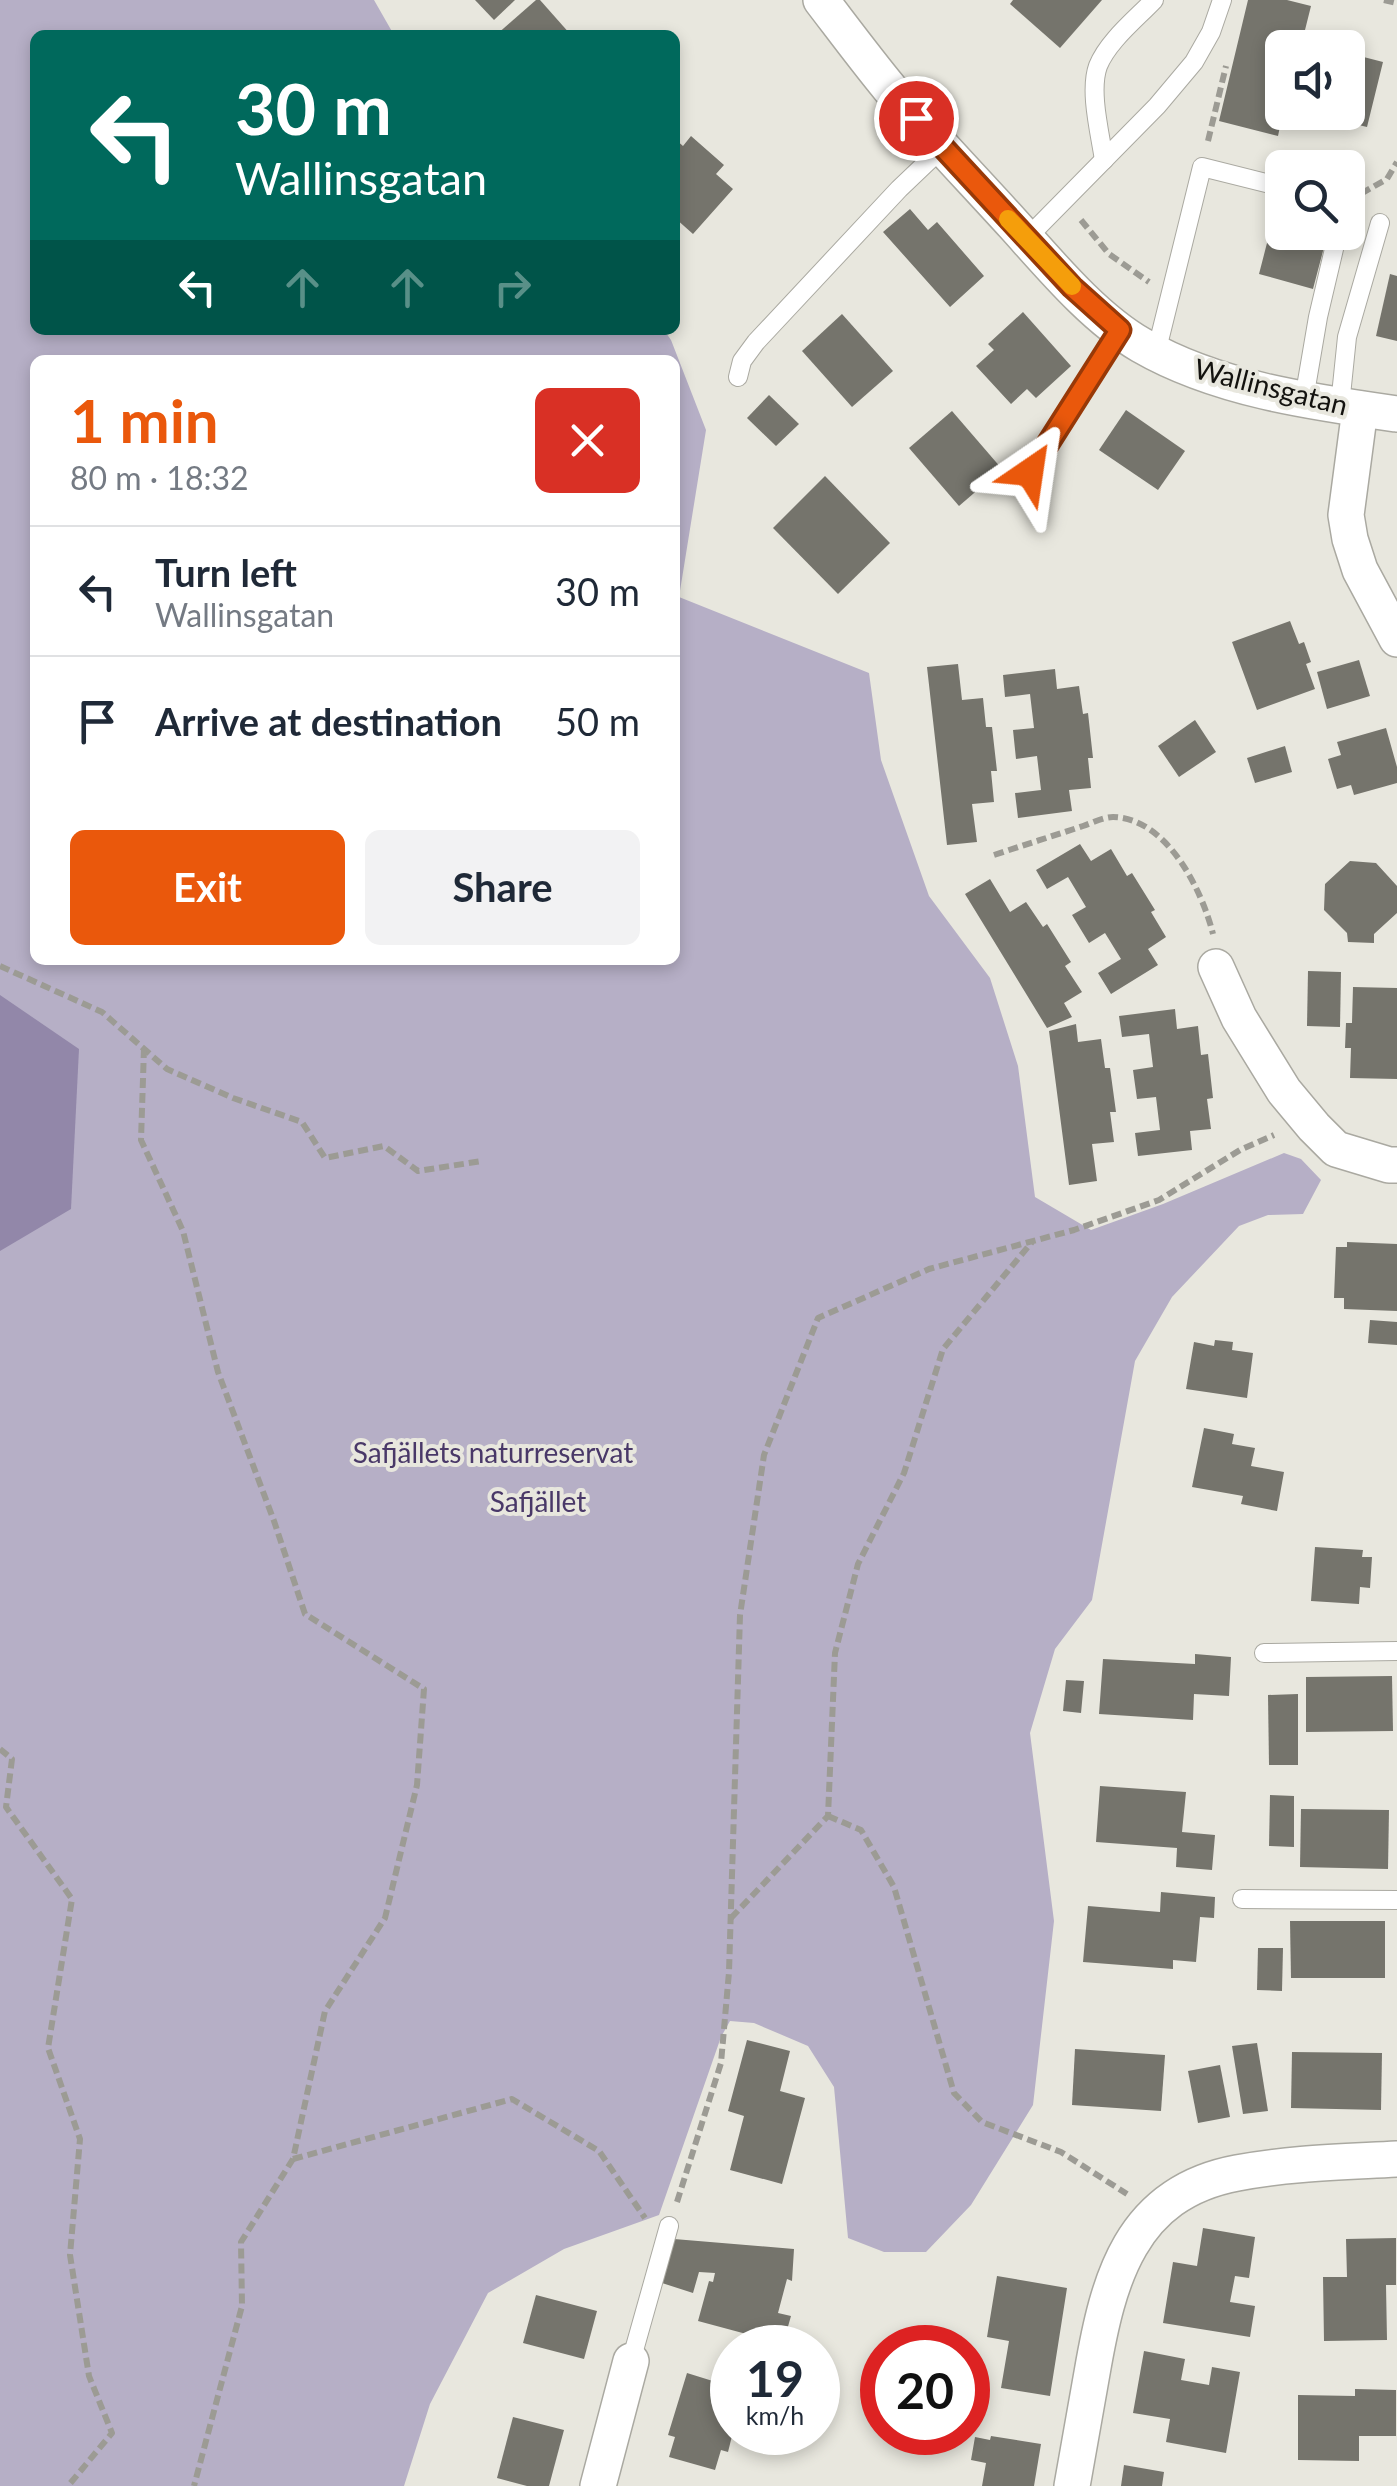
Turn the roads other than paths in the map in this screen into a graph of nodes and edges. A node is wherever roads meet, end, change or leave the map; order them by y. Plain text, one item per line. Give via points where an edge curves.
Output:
1 (821, 0) edge
2 (1154, 0) edge
3 (1222, 0) edge
4 (942, 148) junction
5 (1104, 160) junction
6 (1265, 183) edge
7 (1380, 223) dead end
8 (1026, 238) junction
9 (1334, 250) edge
10 (1120, 330) junction
11 (1156, 352) junction
12 (738, 377) dead end
13 (1304, 399) junction
14 (1350, 407) junction
15 (1397, 414) edge
16 (1030, 472) dead end
17 (1397, 640) edge
18 (1216, 967) road end
19 (1397, 1165) edge
20 (1397, 1651) edge
21 (1264, 1652) dead end
22 (1242, 1900) dead end
23 (1397, 1900) edge
24 (1397, 2159) edge
25 (666, 2236) road end
26 (630, 2361) joint
27 (598, 2486) edge
28 (1072, 2486) edge

1 - 4 street, Wallinsgatan
2 - 5 lane via 1098,64 1094,85
3 - 5 lane via 1194,62
4 - 8 street, Wallinsgatan
4 - 12 lane via 756,342
5 - 8 lane
6 - 11 lane via 1202,166
7 - 14 lane via 1347,337
8 - 10 street, Wallinsgatan
9 - 13 lane
10 - 11 street, Wallinsgatan
10 - 16 lane
11 - 13 street, Wallinsgatan via 1227,381
13 - 14 street, Wallinsgatan
14 - 15 street, Wallinsgatan
14 - 17 street via 1350,539
18 - 19 street via 1239,1018 1314,1127 1336,1149
20 - 21 lane
22 - 23 lane
24 - 28 street via 1235,2173 1172,2199 1152,2217 1126,2249 1108,2292
25 - 26 lane
26 - 27 street

